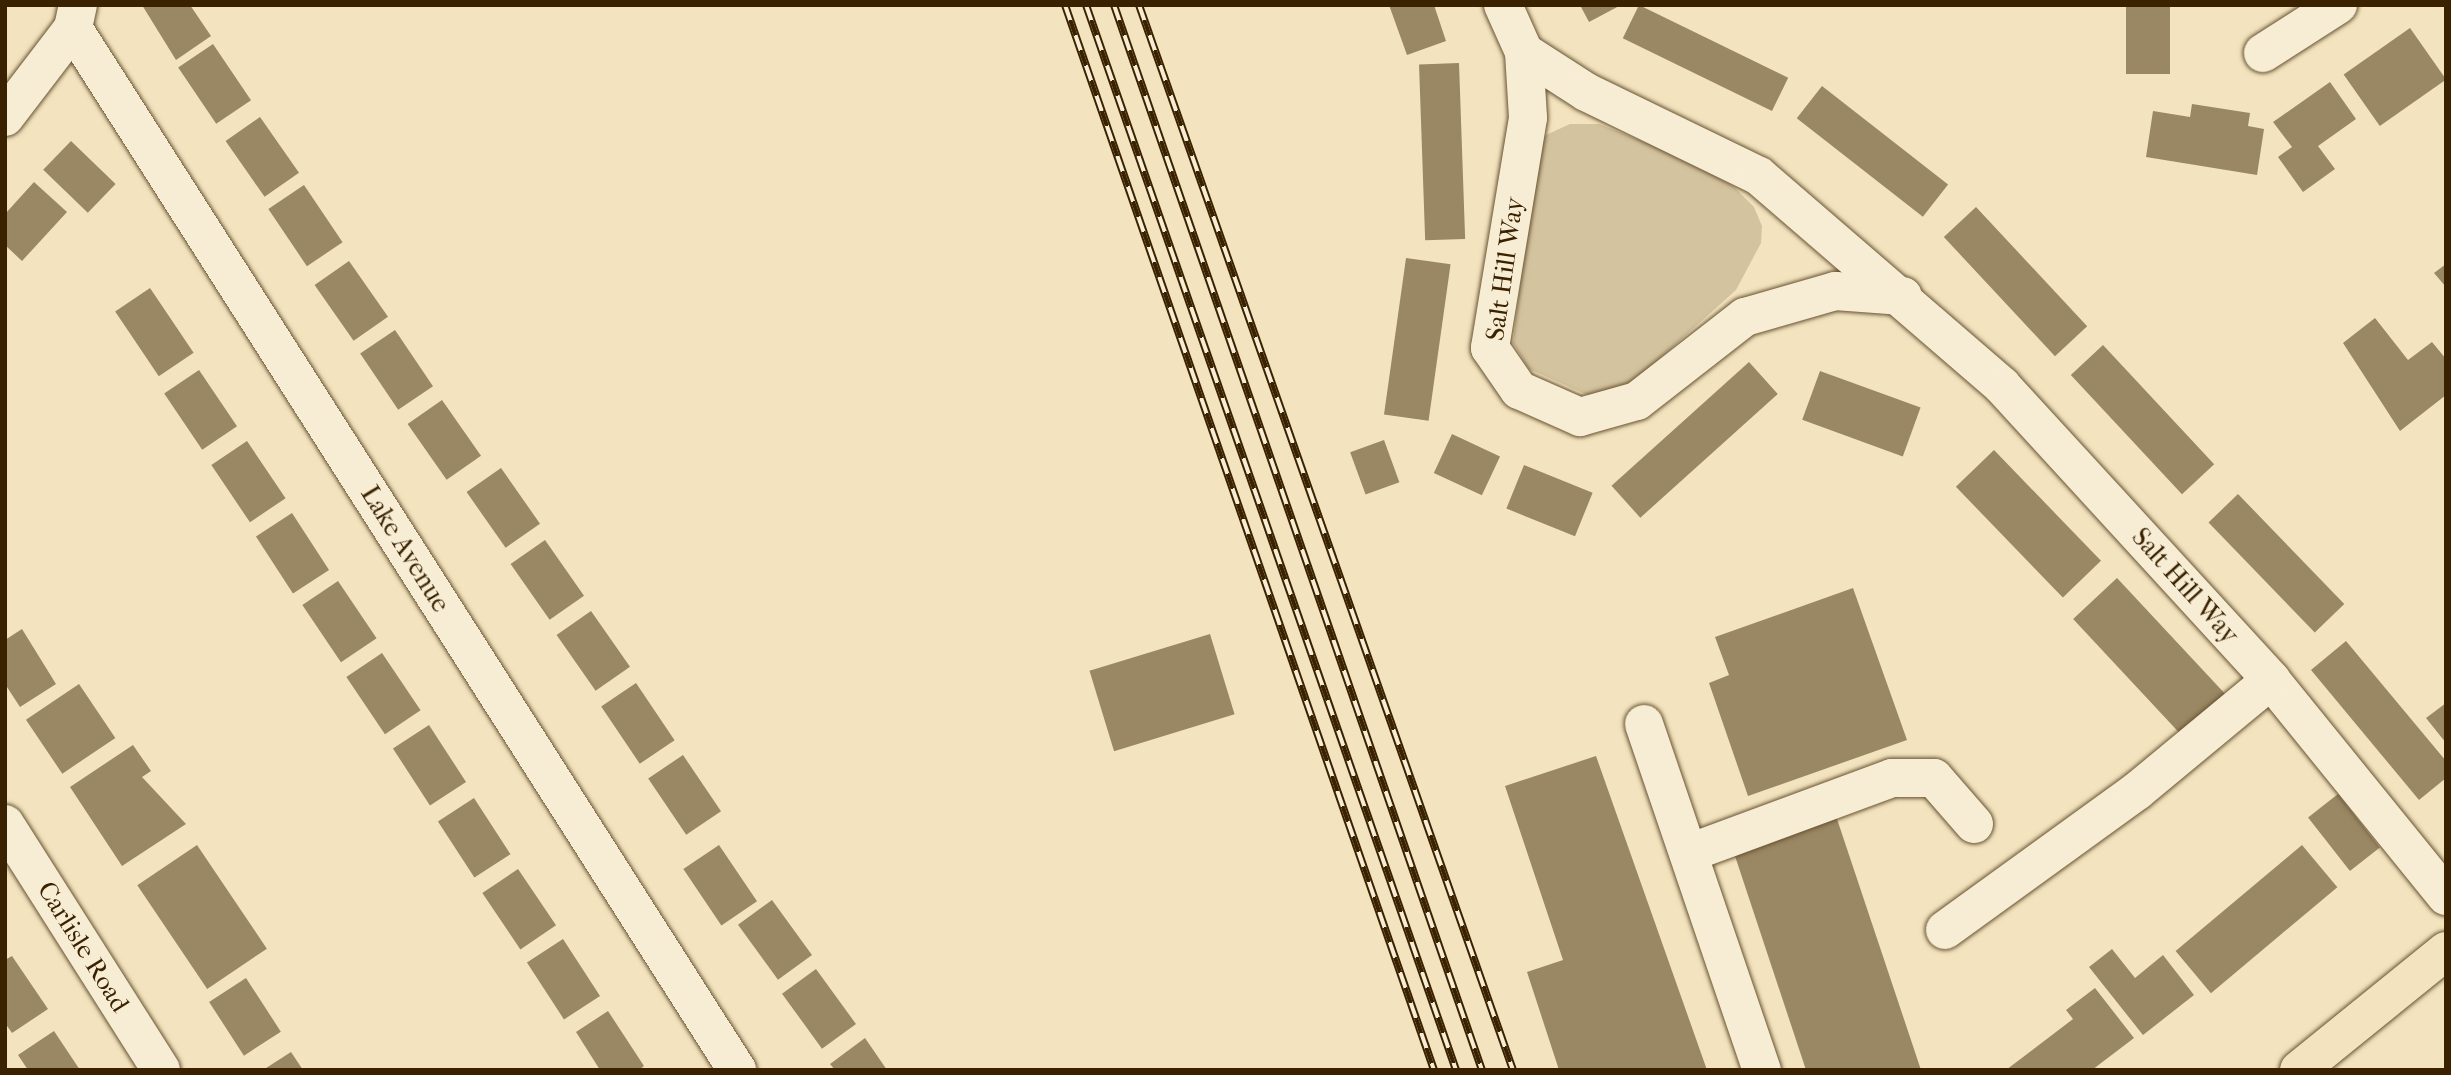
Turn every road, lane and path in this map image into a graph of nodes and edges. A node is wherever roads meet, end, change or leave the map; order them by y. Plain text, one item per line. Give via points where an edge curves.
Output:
1 (1503, 5) edge
2 (2338, 5) edge
3 (75, 17) edge
4 (1524, 52) junction
5 (2263, 53) dead end
6 (5, 117) edge
7 (1903, 296) junction
8 (2271, 680) junction
9 (1644, 724) dead end
10 (5, 824) edge
11 (1974, 824) dead end
12 (1689, 853) junction
13 (2440, 878) edge
14 (1945, 930) dead end
15 (2446, 951) edge
16 (161, 1070) edge
17 (737, 1070) edge
18 (1762, 1070) edge
19 (2299, 1070) edge

1 - 4 street, Salt Hill Way
2 - 5 street
3 - 6 street
3 - 17 street, Lake Avenue
4 - 7 street, Salt Hill Way via 1586,92 1759,176
4 - 7 street, Salt Hill Way via 1528,118 1490,348 1519,390 1580,417 1637,401 1745,317 1835,290
7 - 8 street, Salt Hill Way via 2002,386
8 - 13 street, Salt Hill Way
8 - 14 street via 2137,791
9 - 12 street
10 - 16 street, Carlisle Road
11 - 12 street via 1934,778 1892,778
12 - 18 street
15 - 19 main road

